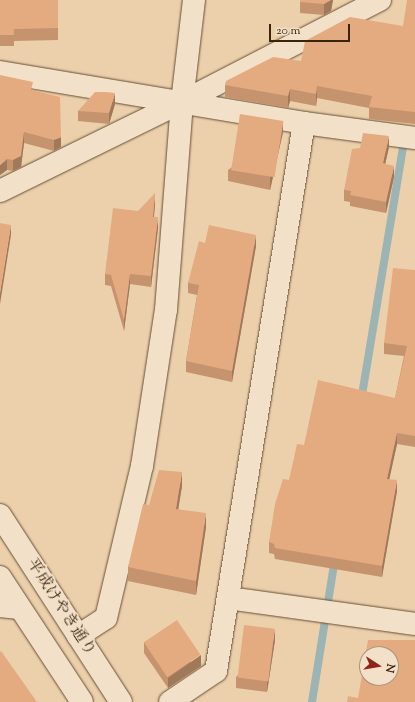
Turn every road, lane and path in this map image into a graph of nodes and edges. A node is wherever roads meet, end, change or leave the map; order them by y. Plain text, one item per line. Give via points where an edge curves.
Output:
1 (194, 0) edge
2 (380, 0) edge
3 (0, 72) edge
4 (182, 102) junction
5 (304, 123) junction
6 (415, 138) edge
7 (0, 191) edge
8 (0, 515) edge
9 (0, 578) edge
10 (228, 598) junction
11 (10, 607) edge
12 (415, 624) edge
13 (78, 636) junction
14 (82, 702) edge
15 (121, 702) edge
16 (170, 702) edge

1 - 4 street
2 - 4 street
3 - 4 street
4 - 5 street
4 - 7 street
4 - 13 street via 166,310 142,466 106,618
5 - 6 street
5 - 10 street
8 - 13 street, 平成けやき通り
9 - 11 street, 平成けやき通り
10 - 12 street
10 - 16 street via 216,671
11 - 14 street, 平成けやき通り
13 - 15 street, 平成けやき通り

